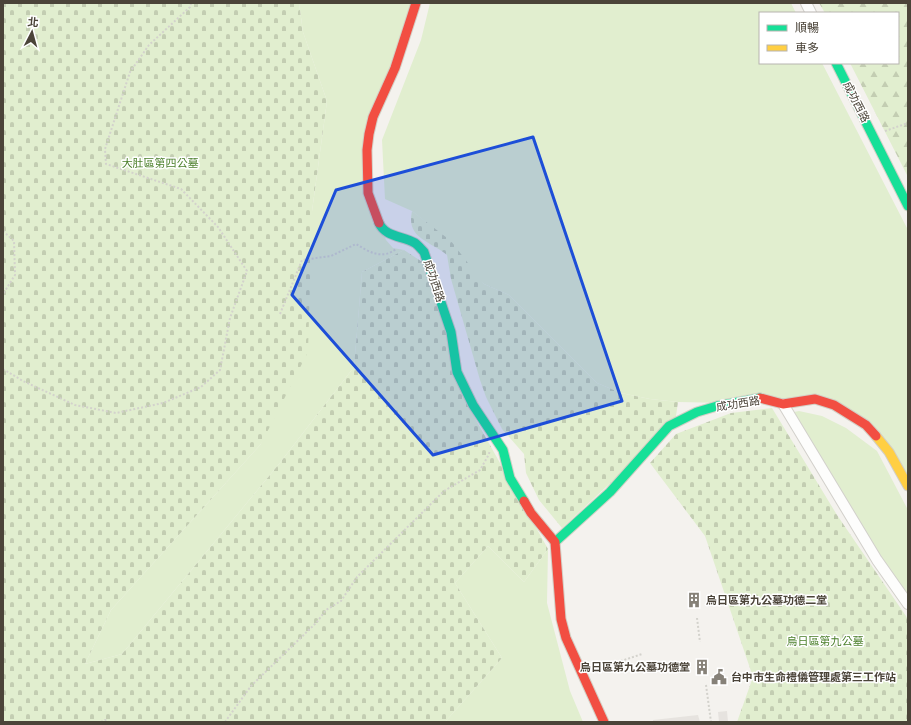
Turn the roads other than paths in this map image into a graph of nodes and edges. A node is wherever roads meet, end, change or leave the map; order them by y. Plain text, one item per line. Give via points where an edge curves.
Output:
1 (416, 3) edge
2 (806, 3) edge
3 (810, 12) edge
4 (836, 64) edge
5 (908, 206) edge
6 (783, 404) junction
7 (908, 486) edge
8 (555, 542) junction
9 (908, 604) edge
10 (604, 722) edge

1 - 8 street, 成功西路 via 395,68 373,117 367,150 368,193 381,227 390,234 415,243 424,252 451,332 457,372 473,405 503,450 510,478 531,513
2 - 3 street
4 - 5 street, 成功西路
6 - 7 street, 成功西路 via 815,399 834,405 866,425 890,452
6 - 8 street, 成功西路 via 760,398 717,406 697,412 669,426 610,492
6 - 9 street via 877,560
8 - 10 street via 561,619 566,638

